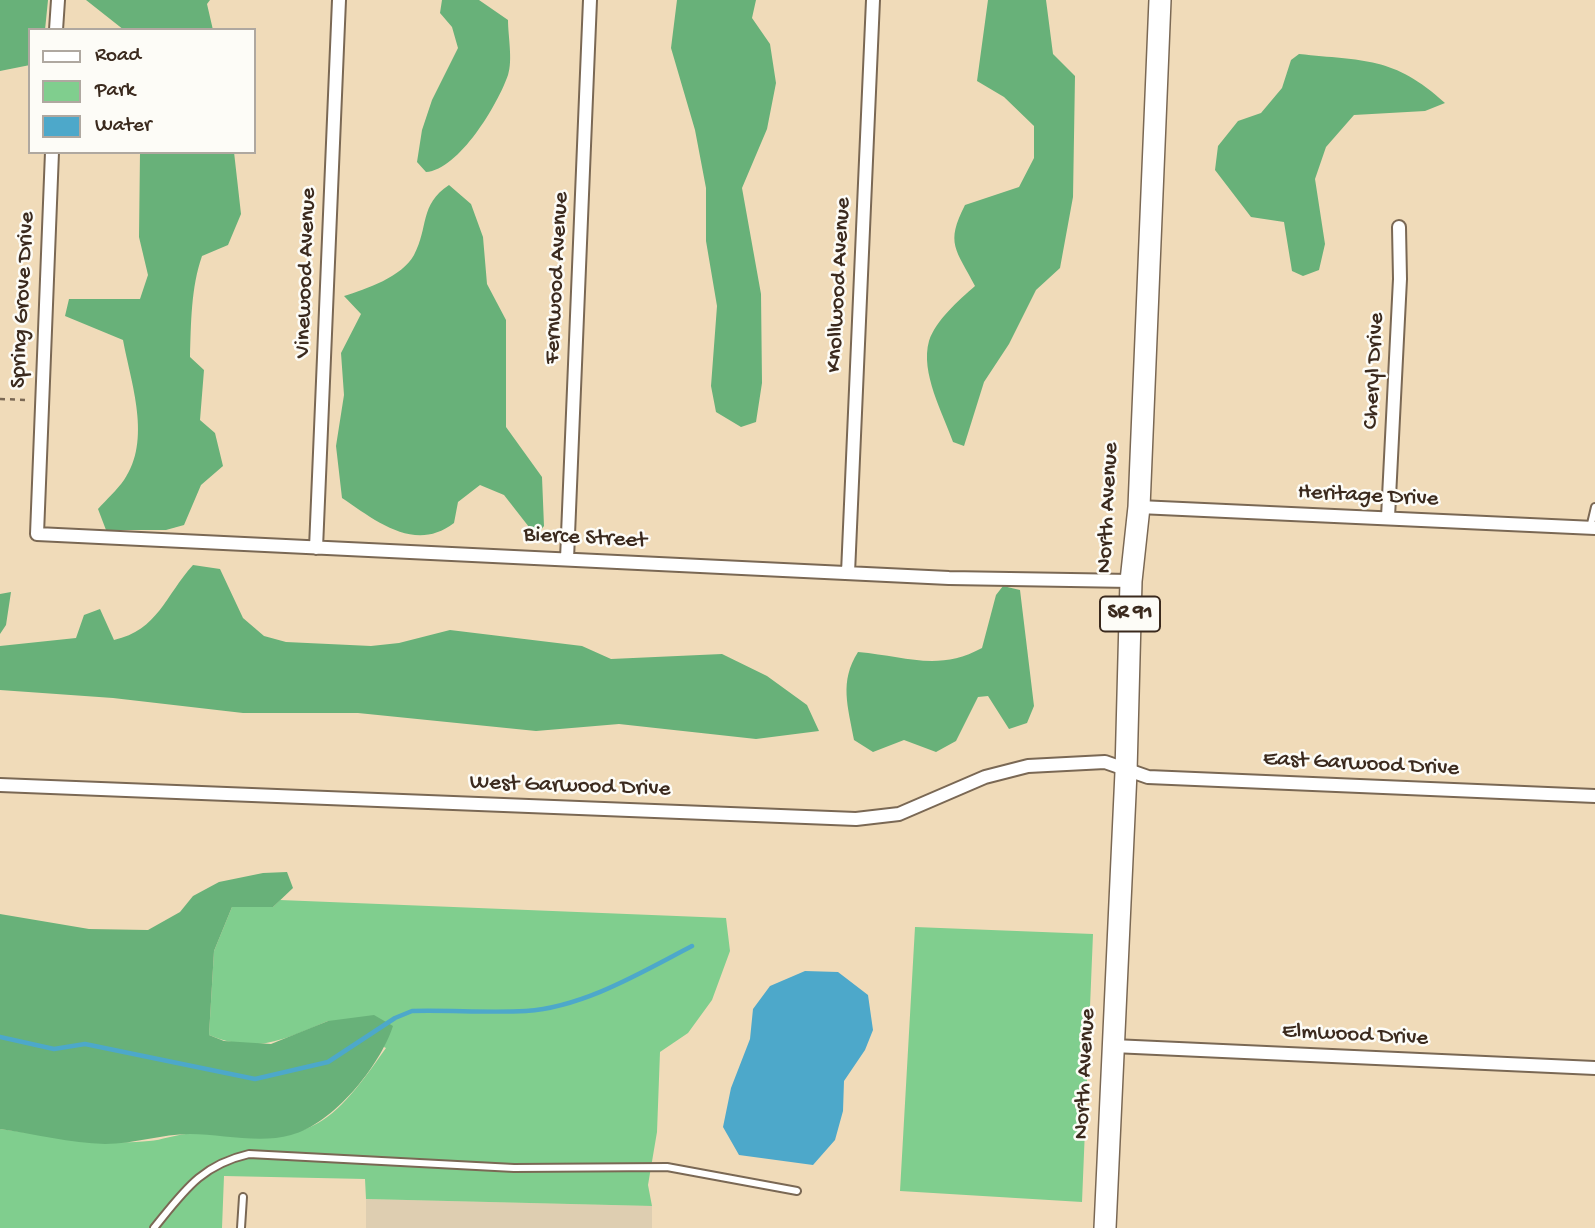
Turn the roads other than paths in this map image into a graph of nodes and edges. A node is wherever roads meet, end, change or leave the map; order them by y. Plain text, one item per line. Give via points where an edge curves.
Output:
1 (58, 0) edge
2 (339, 0) edge
3 (590, 0) edge
4 (873, 0) edge
5 (1160, 0) edge
6 (57, 28) edge
7 (52, 154) edge
8 (1399, 227) dead end
9 (1139, 507) junction
10 (1595, 507) edge
11 (1388, 517) junction
12 (1593, 528) edge
13 (37, 534) joint
14 (316, 548) junction
15 (567, 559) junction
16 (848, 573) junction
17 (1131, 581) junction
18 (1126, 772) junction
19 (0, 785) edge
20 (1595, 796) edge
21 (1113, 1046) junction
22 (1595, 1068) edge
23 (797, 1191) dead end
24 (243, 1197) dead end
25 (154, 1228) edge
26 (241, 1228) edge
27 (1105, 1228) edge

1 - 6 street
2 - 14 street, Vinewood Avenue
3 - 15 street, Fernwood Avenue
4 - 16 street, Knollwood Avenue
5 - 9 main road, North Avenue / SR 91
7 - 13 street, Spring Grove Drive
8 - 11 street, Cheryl Drive
9 - 11 street, Heritage Drive
9 - 17 main road, North Avenue / SR 91
10 - 12 lane
11 - 12 street, Heritage Drive
13 - 14 street, Bierce Street
14 - 15 street, Bierce Street
15 - 16 street, Bierce Street
16 - 17 street, Bierce Street
17 - 18 main road, North Avenue / SR 91
18 - 19 street, West Garwood Drive via 1104,762 1028,766 985,777 899,814 856,819
18 - 20 street, East Garwood Drive via 1148,777
18 - 21 main road, North Avenue / SR 91
21 - 22 street, Elmwood Drive
21 - 27 main road, North Avenue / SR 91
23 - 25 lane via 667,1167 501,1168 249,1154 211,1167 188,1186
24 - 26 lane

